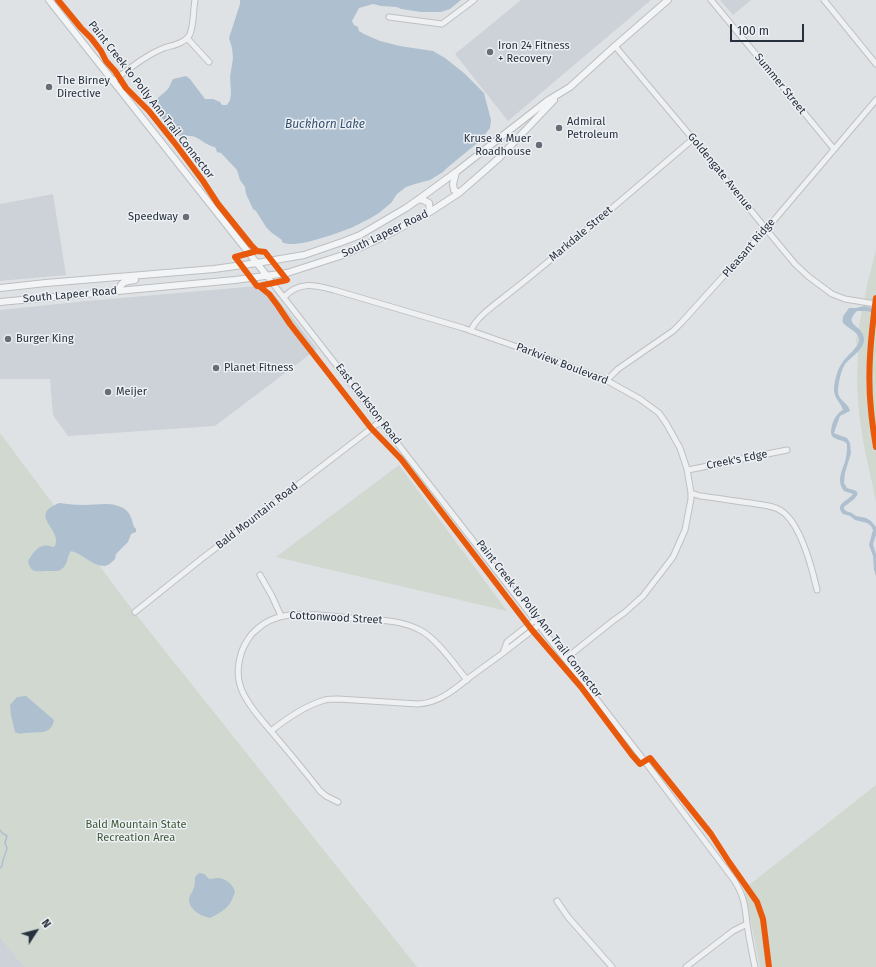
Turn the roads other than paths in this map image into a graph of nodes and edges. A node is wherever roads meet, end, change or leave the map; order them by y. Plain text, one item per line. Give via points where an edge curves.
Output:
1 (49, 0) edge
2 (195, 0) edge
3 (474, 0) edge
4 (668, 0) edge
5 (711, 0) edge
6 (824, 0) edge
7 (388, 17) dead end
8 (188, 38) junction
9 (615, 46) junction
10 (209, 62) dead end
11 (876, 64) edge
12 (113, 81) junction
13 (560, 94) junction
14 (876, 100) edge
15 (693, 139) junction
16 (834, 149) junction
17 (456, 172) junction
18 (459, 193) junction
19 (419, 199) junction
20 (430, 212) junction
21 (766, 229) junction
22 (257, 263) junction
23 (189, 272) junction
24 (267, 276) junction
25 (76, 281) junction
26 (0, 288) edge
27 (119, 291) junction
28 (75, 295) junction
29 (284, 297) junction
30 (0, 302) edge
31 (876, 304) edge
32 (471, 331) junction
33 (607, 380) junction
34 (381, 421) junction
35 (787, 450) dead end
36 (688, 470) junction
37 (692, 493) junction
38 (260, 575) dead end
39 (817, 590) dead end
40 (135, 612) dead end
41 (281, 616) junction
42 (535, 620) junction
43 (539, 625) junction
44 (503, 653) junction
45 (565, 659) junction
46 (467, 680) junction
47 (271, 731) junction
48 (338, 802) dead end
49 (557, 901) dead end
50 (747, 924) junction
51 (612, 967) edge
52 (686, 967) edge
53 (755, 967) edge

1 - 12 main road
2 - 8 street
3 - 7 street via 442,24
4 - 9 main road, South Lapeer Road
5 - 16 street, Summer Street
6 - 11 street
8 - 10 street
8 - 12 street via 182,43 164,48 145,58
9 - 13 main road, South Lapeer Road
9 - 15 street, Goldengate Avenue
12 - 22 main road
13 - 17 main road, South Lapeer Road
13 - 18 main road, South Lapeer Road via 499,158
14 - 16 street, Pleasant Ridge
15 - 21 street, Goldengate Avenue
15 - 32 street, Markdale Street via 552,260 477,320
16 - 21 street, Pleasant Ridge
17 - 18 main road via 453,184 454,190
17 - 19 main road, South Lapeer Road
18 - 20 main road, South Lapeer Road
19 - 20 main road via 428,203
19 - 22 main road, South Lapeer Road via 360,235 304,255
20 - 24 main road, South Lapeer Road via 343,255 287,273
21 - 31 street, Goldengate Avenue via 795,264 832,294
21 - 33 street, Pleasant Ridge via 673,331 618,369
22 - 23 main road, South Lapeer Road
22 - 24 main road
23 - 25 main road, South Lapeer Road
23 - 27 main road via 180,276 125,282 119,286
24 - 27 main road, South Lapeer Road
24 - 29 street, East Clarkston Road
25 - 26 main road, South Lapeer Road
25 - 28 main road
27 - 28 main road, South Lapeer Road
28 - 30 main road, South Lapeer Road
29 - 32 street, Parkview Boulevard via 296,287 313,285
29 - 34 street, East Clarkston Road
32 - 33 street, Parkview Boulevard
33 - 36 street, Parkview Boulevard via 659,413 673,434
34 - 40 street, Bald Mountain Road
34 - 42 street, East Clarkston Road
35 - 36 street, Creek's Edge
36 - 37 street, Parkview Boulevard
37 - 39 street via 779,509 789,518 804,544
37 - 45 street, Parkview Boulevard via 685,530 673,557 648,590 624,613
38 - 41 street
41 - 46 street, Cottonwood Street via 313,615 405,624 430,636
41 - 47 street, Cottonwood Street via 253,632 239,658 240,686 252,707
42 - 43 street, East Clarkston Road
42 - 44 street via 507,642
43 - 44 street
43 - 45 street, East Clarkston Road
44 - 46 street
45 - 50 street, East Clarkston Road via 734,880 745,904
46 - 47 street via 452,692 425,704 326,699 285,720
47 - 48 street, Cottonwood Street via 320,791
49 - 51 street
50 - 52 street via 733,931
50 - 53 street, East Clarkston Road

